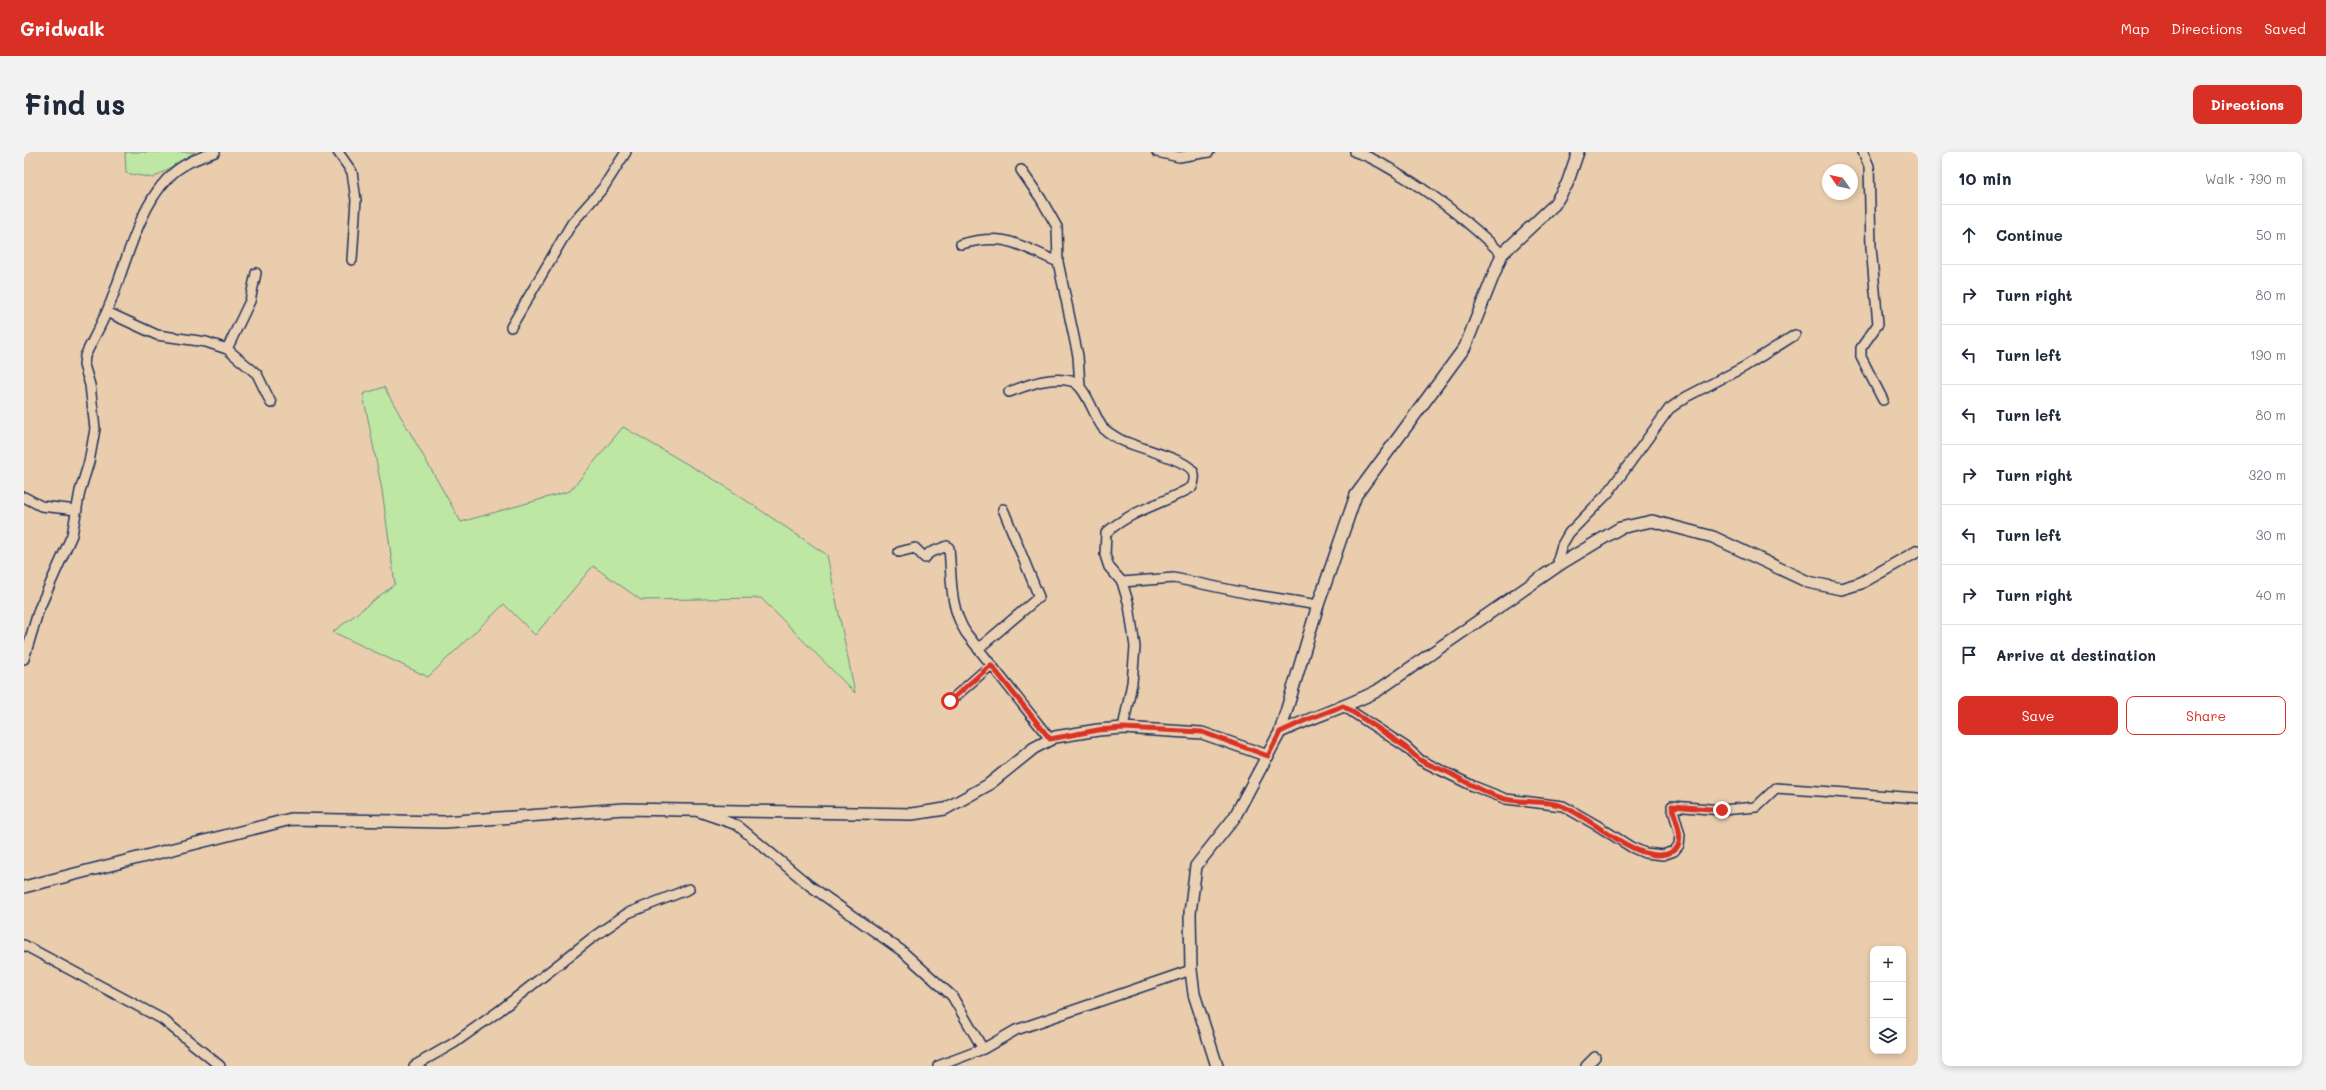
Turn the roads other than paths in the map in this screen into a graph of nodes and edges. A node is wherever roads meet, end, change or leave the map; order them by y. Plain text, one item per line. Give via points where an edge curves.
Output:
1 (215, 152) edge
2 (338, 152) edge
3 (626, 152) edge
4 (1158, 152) edge
5 (1209, 152) edge
6 (1355, 152) edge
7 (1578, 152) edge
8 (1863, 152) edge
9 (1021, 170) dead end
10 (961, 244) dead end
11 (1502, 254) junction
12 (352, 260) dead end
13 (1058, 262) junction
14 (256, 273) dead end
15 (107, 312) junction
16 (511, 327) dead end
17 (1795, 335) dead end
18 (227, 349) junction
19 (1080, 386) junction
20 (1008, 392) dead end
21 (1883, 400) dead end
22 (271, 403) dead end
23 (24, 496) edge
24 (1003, 509) dead end
25 (77, 510) junction
26 (1918, 551) edge
27 (899, 552) dead end
28 (1562, 563) junction
29 (1122, 582) junction
30 (1318, 605) junction
31 (978, 649) junction
32 (24, 659) edge
33 (991, 665) junction
34 (950, 701) dead end
35 (1343, 706) junction
36 (1123, 728) junction
37 (1280, 732) junction
38 (1050, 739) junction
39 (1268, 756) junction
40 (1918, 798) edge
41 (691, 809) junction
42 (24, 887) edge
43 (689, 889) dead end
44 (24, 945) edge
45 (1191, 970) junction
46 (983, 1049) junction
47 (1595, 1056) dead end
48 (220, 1066) edge
49 (414, 1066) edge
50 (938, 1066) edge
51 (1217, 1066) edge
52 (1586, 1066) edge

1 - 15 street via 192,159 168,177 160,187 129,252
2 - 12 street via 352,172 356,200
3 - 16 street via 603,188 572,223
4 - 5 street via 1179,157
6 - 11 street via 1368,155 1418,185 1465,219
7 - 11 street via 1567,184 1554,205
8 - 21 street via 1868,166 1871,247 1878,324 1861,348 1861,357
9 - 13 street via 1057,227
10 - 13 street via 982,238 996,238 1013,242
11 - 30 street via 1465,347 1356,495
13 - 19 street via 1078,356
14 - 18 street via 250,301
15 - 18 street via 157,335 206,342
15 - 25 street via 85,356 84,365 90,385 95,429
17 - 28 street via 1744,367 1669,408 1608,493 1569,533 1558,559
18 - 22 street via 257,374
19 - 20 street via 1072,381 1058,380 1035,382
19 - 29 street via 1104,428 1118,438 1182,463 1192,470 1195,478 1192,488 1136,512 1116,523 1106,533 1105,555 1109,567
23 - 25 street via 41,506
24 - 31 street via 1039,597
25 - 32 street via 72,535 39,610
26 - 28 street via 1861,583 1840,589 1808,582 1713,536 1652,521 1620,528
27 - 31 street via 915,548 925,558 930,553 947,546 949,548 953,602 957,618
28 - 35 street via 1377,691
29 - 30 street via 1174,578
29 - 36 street via 1129,605 1135,647 1132,683
30 - 37 street
31 - 33 street
33 - 34 street
33 - 38 street
35 - 37 street
35 - 40 street via 1406,747 1420,760 1473,786 1506,799 1562,806 1645,853 1664,855 1674,851 1679,845 1680,835 1672,806 1722,810 1756,807 1776,788
36 - 38 street
36 - 39 street via 1202,732
37 - 39 street
38 - 41 street via 1034,748 988,784 945,809 912,814
39 - 45 street via 1234,818 1196,866 1190,913
41 - 42 street via 624,809 444,822 291,819
41 - 46 street via 737,825 809,885 902,951 952,996
43 - 49 street via 628,914 592,938 499,1012 454,1043
44 - 48 street via 162,1019
45 - 46 street via 1037,1022 1016,1030
45 - 51 street via 1194,994
46 - 50 street
47 - 52 street

